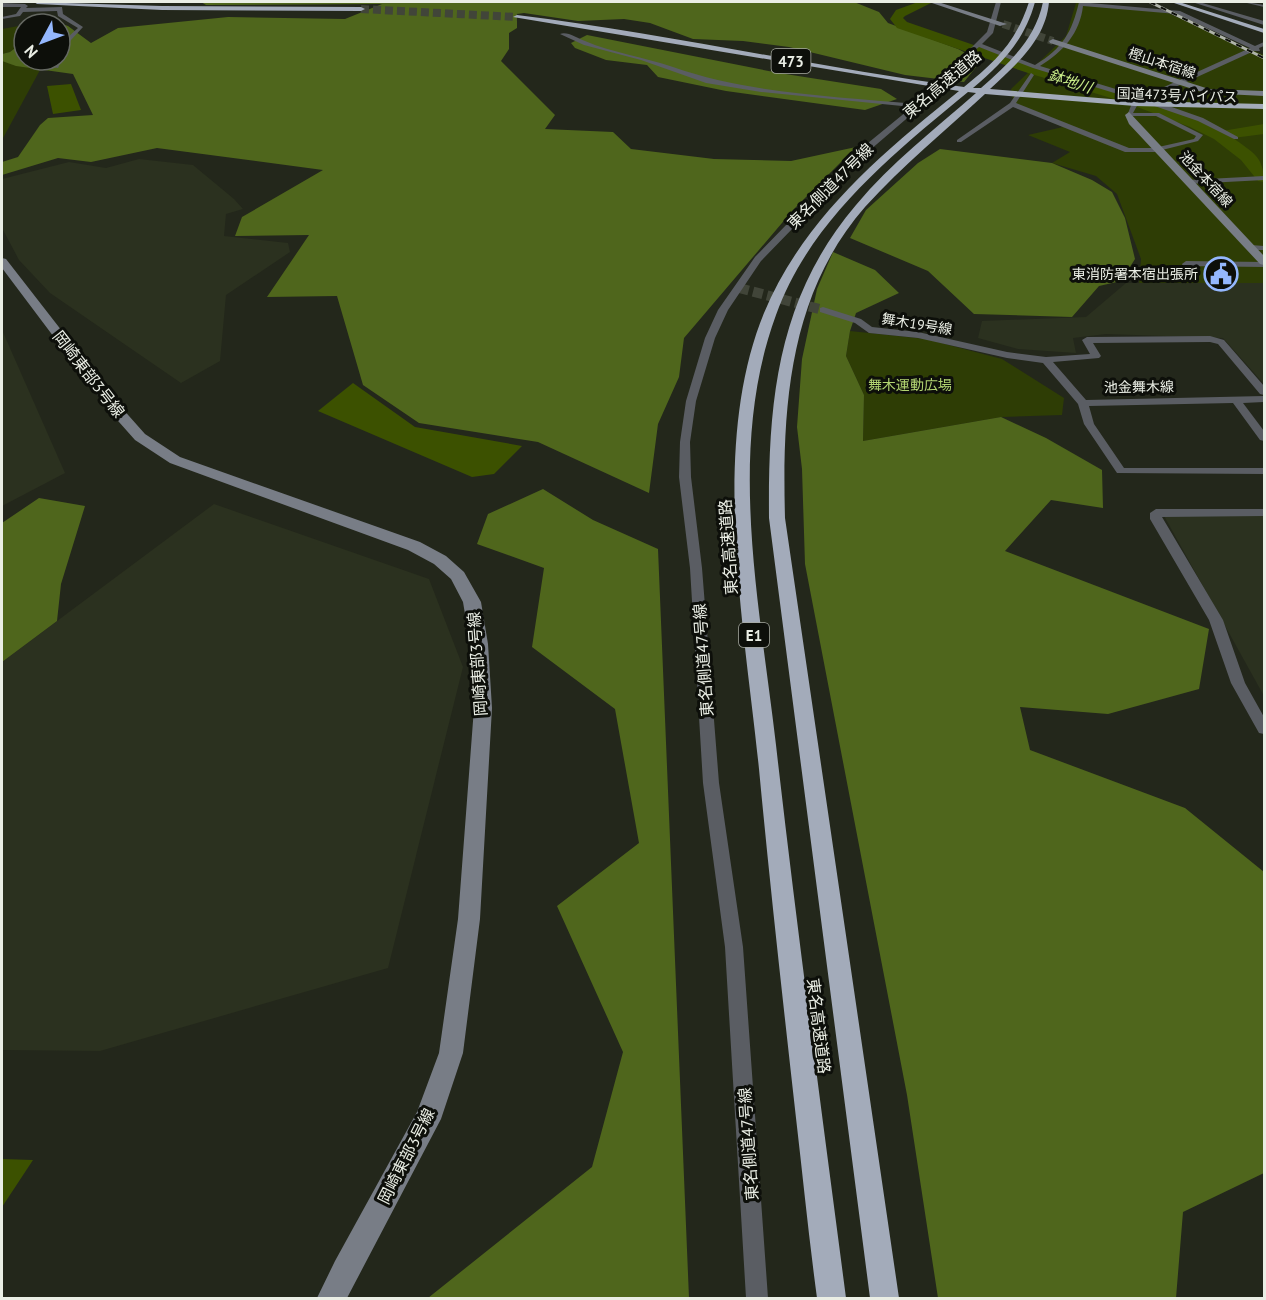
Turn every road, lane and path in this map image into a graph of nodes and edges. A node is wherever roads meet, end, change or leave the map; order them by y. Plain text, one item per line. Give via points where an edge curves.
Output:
1 (37, 2) edge
2 (936, 2) edge
3 (998, 2) edge
4 (1032, 2) edge
5 (1046, 2) edge
6 (1174, 2) edge
7 (1186, 2) edge
8 (1249, 2) edge
9 (1080, 3) edge
10 (1198, 4) edge
11 (2, 5) edge
12 (1264, 6) edge
13 (361, 9) tunnel mouth
14 (23, 10) junction
15 (60, 12) edge
16 (517, 17) tunnel mouth
17 (2, 18) edge
18 (72, 22) edge
19 (998, 23) junction
20 (1264, 27) edge
21 (563, 34) dead end
22 (72, 36) edge
23 (1053, 41) tunnel mouth
24 (977, 44) junction
25 (1264, 44) edge
26 (1060, 48) junction
27 (1255, 49) junction
28 (971, 51) junction
29 (1264, 53) edge
30 (1001, 59) junction
31 (1035, 67) junction
32 (1031, 75) junction
33 (1039, 77) dead end
34 (1179, 83) junction
35 (1064, 85) dead end
36 (1264, 94) edge
37 (1143, 98) junction
38 (1012, 104) junction
39 (918, 106) junction
40 (1132, 108) junction
41 (1264, 109) edge
42 (1236, 138) dead end
43 (959, 141) dead end
44 (1158, 150) junction
45 (1264, 178) edge
46 (1188, 182) junction
47 (1264, 248) edge
48 (1251, 249) junction
49 (2, 261) edge
50 (1186, 264) dead end
51 (1264, 264) edge
52 (824, 310) tunnel mouth
53 (1046, 360) junction
54 (1264, 392) edge
55 (1264, 399) edge
56 (1237, 400) junction
57 (1083, 403) junction
58 (1264, 438) edge
59 (1264, 471) edge
60 (1264, 512) edge
61 (1264, 729) edge
62 (332, 1299) edge
63 (757, 1299) edge
64 (831, 1299) edge
65 (885, 1299) edge

1 - 13 highway via 172,9
2 - 19 street
3 - 19 street
4 - 30 highway, 東名高速道路 / E1 via 1025,23
5 - 30 highway, 東名高速道路 / E1 via 1038,30
6 - 20 highway
7 - 10 highway
8 - 12 street
9 - 26 street via 1077,28
9 - 27 street via 1178,12
10 - 20 highway
11 - 14 street via 25,6
14 - 15 street via 59,8
14 - 17 street
16 - 41 highway, 国道473号バイパス / 473 via 662,38 775,62 919,85 1076,104
18 - 22 street via 81,28
19 - 24 street
21 - 39 street via 706,81
23 - 26 street, 樫山本宿線
24 - 28 street
24 - 31 street
25 - 27 street
26 - 31 street
26 - 34 street, 樫山本宿線
27 - 29 street
27 - 34 street
28 - 30 street
28 - 39 street, 東名側道47号線 via 973,59
30 - 32 street
30 - 64 highway, 東名高速道路 / E1 via 888,154 827,215 788,274 769,314 748,404 744,479 746,555
30 - 65 highway, 東名高速道路 / E1 via 840,230 812,280 790,339 776,430 777,518
31 - 37 street
32 - 33 street
32 - 38 street
34 - 36 street, 樫山本宿線 via 1221,93
34 - 37 street
35 - 40 street
37 - 40 street
37 - 42 street
38 - 43 street
38 - 44 street via 1128,150
39 - 63 street, 東名側道47号線 via 822,191 745,278 710,338 691,401 684,442 711,783 734,947
40 - 44 street, 池金本宿線 via 1132,122
40 - 44 street via 1157,114 1200,135 1196,140
44 - 46 street, 池金本宿線
45 - 46 street
46 - 48 street, 池金本宿線
47 - 48 street
48 - 51 street, 池金本宿線
49 - 62 street, 岡崎東部3号線 via 140,437 175,460 414,546 440,560 458,576 472,602 483,708 469,919 451,1053 428,1119
50 - 51 street
52 - 53 street, 舞木19号線 via 858,321 869,330 918,334
53 - 54 street, 舞木19号線 via 1096,356 1087,339 1210,339 1221,342
53 - 57 street
55 - 56 street, 池金舞木線
56 - 57 street, 池金舞木線
56 - 58 street
57 - 59 street, 池金舞木線 via 1089,424 1121,471
60 - 61 street via 1156,513 1216,620 1238,683

